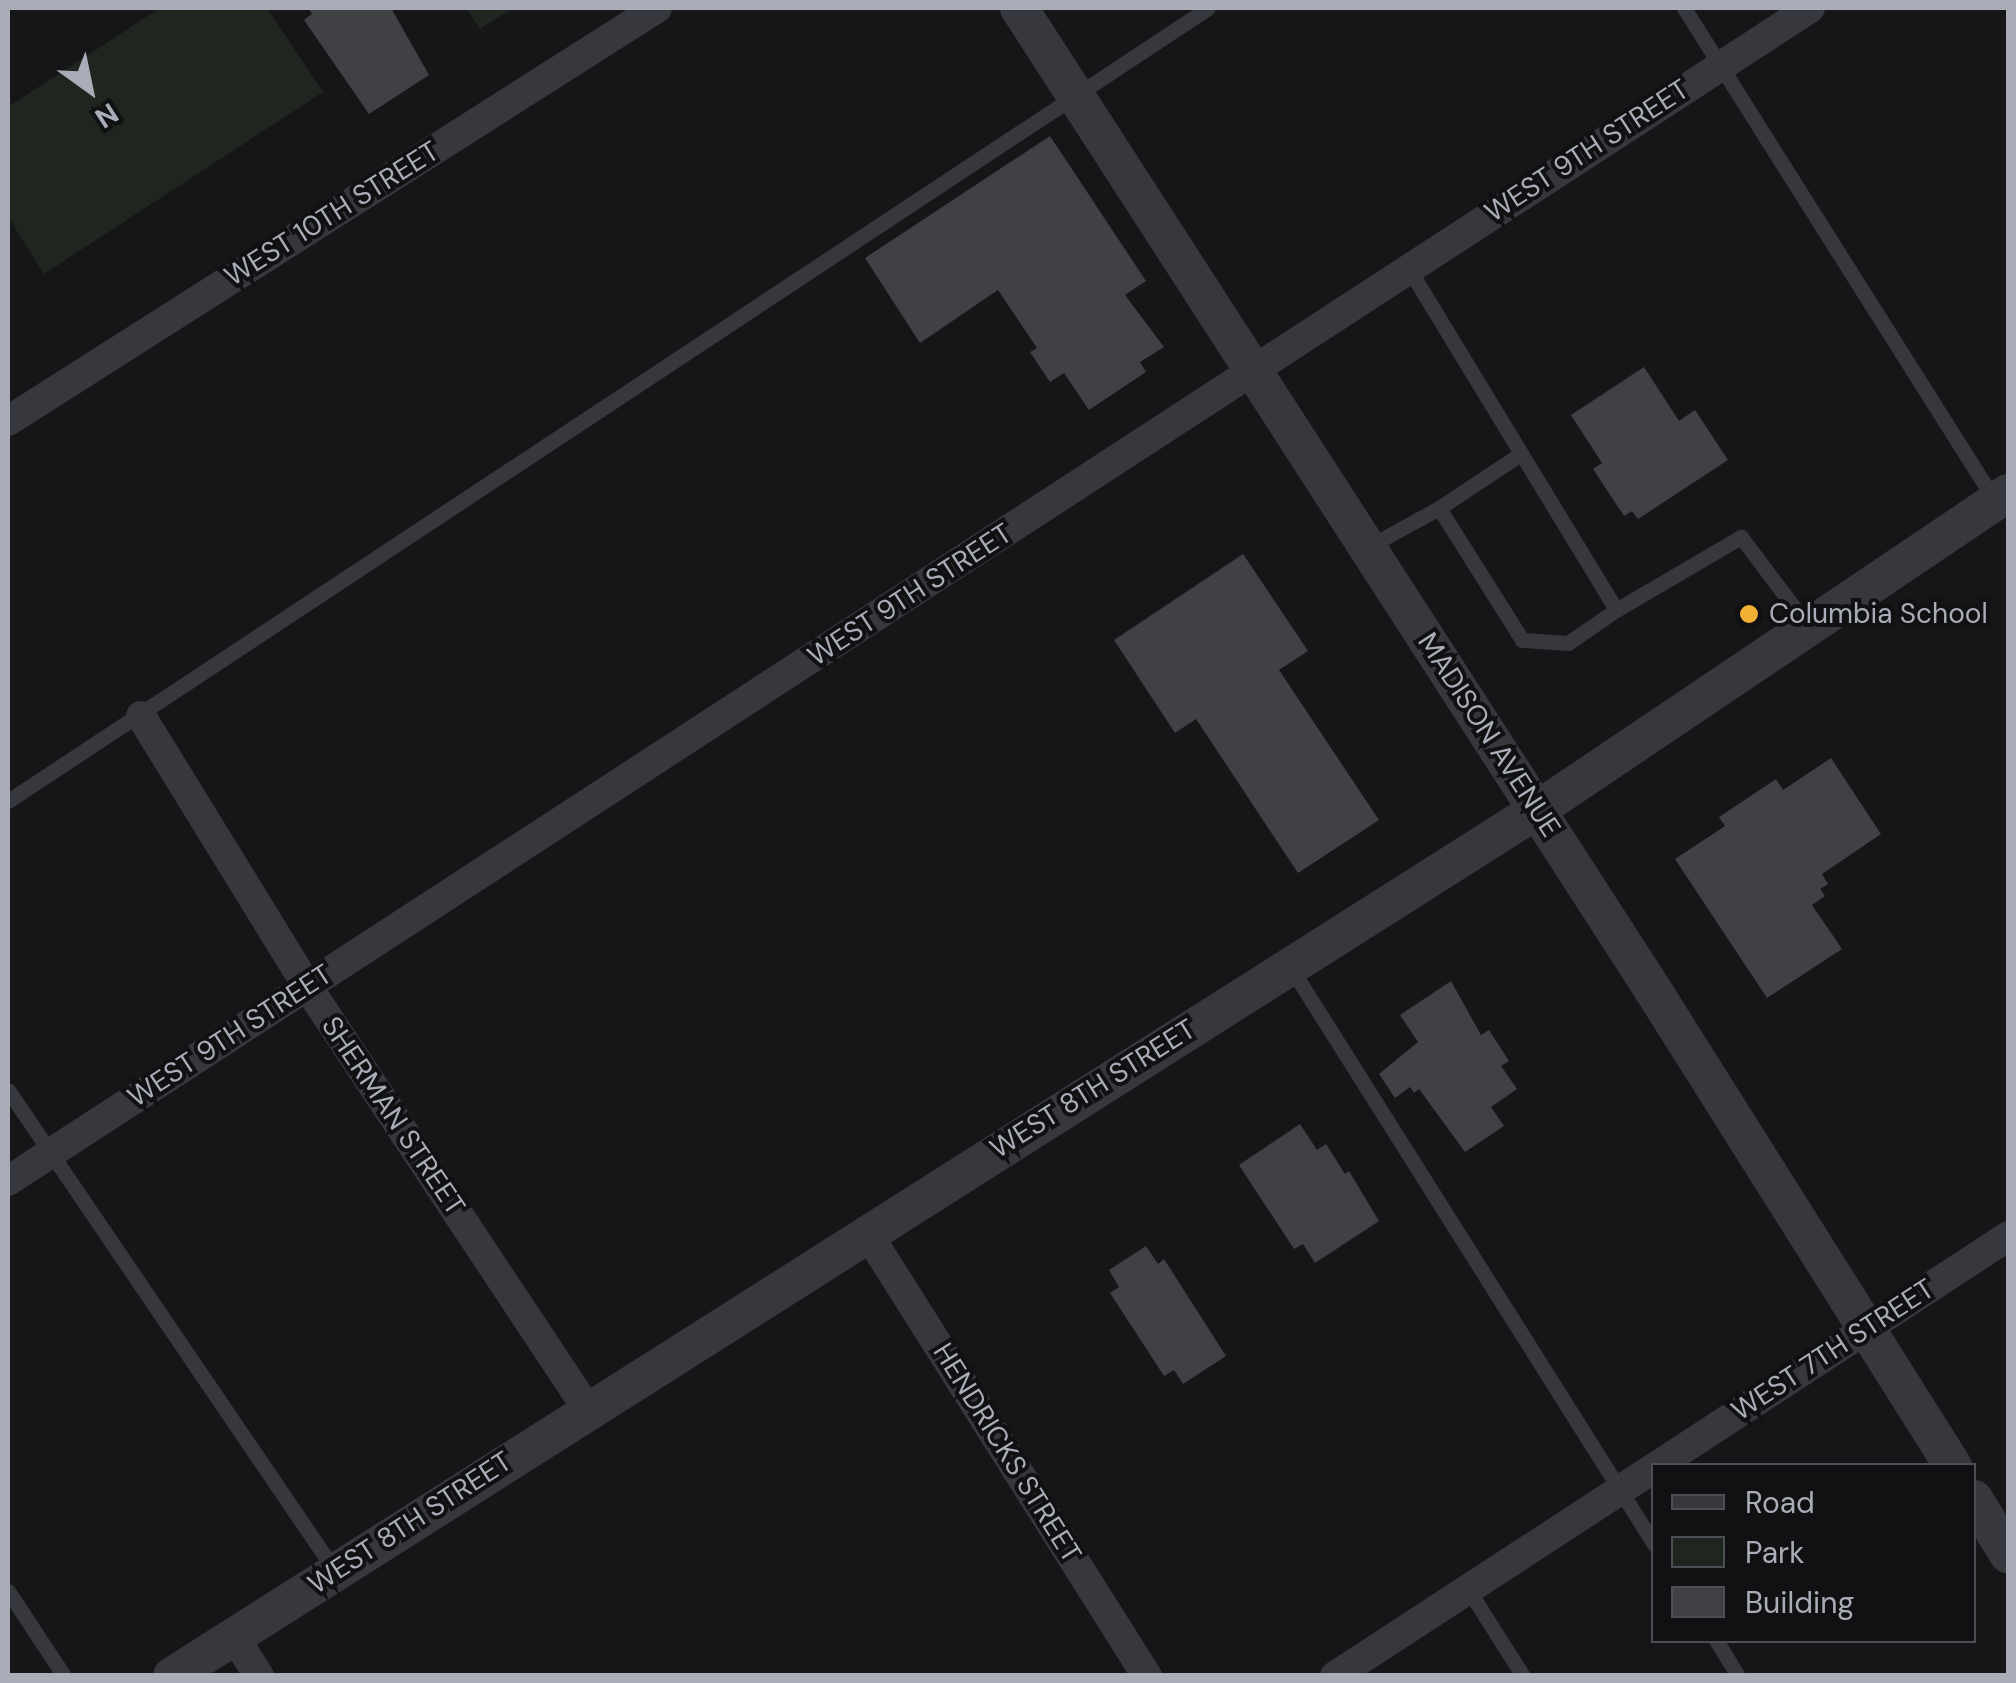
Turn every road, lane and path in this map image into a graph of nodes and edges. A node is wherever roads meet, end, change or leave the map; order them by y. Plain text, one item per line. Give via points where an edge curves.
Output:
1 (657, 8) edge
2 (1019, 8) edge
3 (1208, 8) edge
4 (1684, 8) edge
5 (1810, 8) edge
6 (1720, 65) junction
7 (1076, 96) junction
8 (1409, 269) junction
9 (1255, 372) junction
10 (8, 421) edge
11 (1519, 455) junction
12 (2002, 497) edge
13 (1439, 508) junction
14 (1368, 548) junction
15 (1616, 610) junction
16 (1809, 627) junction
17 (140, 716) junction
18 (8, 801) edge
19 (1537, 810) junction
20 (1289, 965) junction
21 (306, 986) junction
22 (8, 1090) edge
23 (48, 1154) junction
24 (8, 1181) edge
25 (866, 1232) junction
26 (2008, 1236) edge
27 (1866, 1328) junction
28 (588, 1410) junction
29 (1661, 1463) edge
30 (1950, 1463) edge
31 (1651, 1470) edge
32 (1618, 1491) junction
33 (1976, 1501) edge
34 (1651, 1540) edge
35 (2008, 1554) edge
36 (335, 1571) junction
37 (1468, 1589) junction
38 (8, 1591) edge
39 (234, 1636) junction
40 (1718, 1643) edge
41 (64, 1676) edge
42 (172, 1676) edge
43 (259, 1676) edge
44 (1147, 1676) edge
45 (1335, 1676) edge
46 (1523, 1676) edge
47 (1738, 1676) edge

1 - 10 street, WEST 10TH STREET
2 - 7 street, MADISON AVENUE
3 - 7 lane
4 - 6 lane
5 - 6 street, WEST 9TH STREET
6 - 8 street, WEST 9TH STREET
6 - 12 lane
7 - 9 street, MADISON AVENUE
7 - 17 lane
8 - 9 street, WEST 9TH STREET
8 - 11 lane
9 - 14 street, MADISON AVENUE
9 - 21 street, WEST 9TH STREET
11 - 13 lane
11 - 15 lane
12 - 16 street, WEST 8TH STREET
13 - 14 lane
13 - 15 lane via 1522,640 1568,642
14 - 19 street, MADISON AVENUE
15 - 16 lane via 1741,537
16 - 19 street, WEST 8TH STREET
17 - 18 lane
17 - 21 street, SHERMAN STREET
19 - 20 street, WEST 8TH STREET
19 - 27 street, MADISON AVENUE
20 - 25 street, WEST 8TH STREET
20 - 32 lane
21 - 23 street, WEST 9TH STREET
21 - 28 street, SHERMAN STREET
22 - 23 lane
23 - 24 street, WEST 9TH STREET
23 - 36 lane
25 - 28 street, WEST 8TH STREET
25 - 44 street, HENDRICKS STREET
26 - 27 street, WEST 7TH STREET
27 - 29 street, WEST 7TH STREET
27 - 30 street, MADISON AVENUE
28 - 36 street, WEST 8TH STREET
31 - 32 street, WEST 7TH STREET
32 - 34 lane
32 - 37 street, WEST 7TH STREET
33 - 35 street
36 - 39 street, WEST 8TH STREET
37 - 45 street, WEST 7TH STREET
37 - 46 lane
38 - 41 lane
39 - 42 street, WEST 8TH STREET
39 - 43 street
40 - 47 lane

